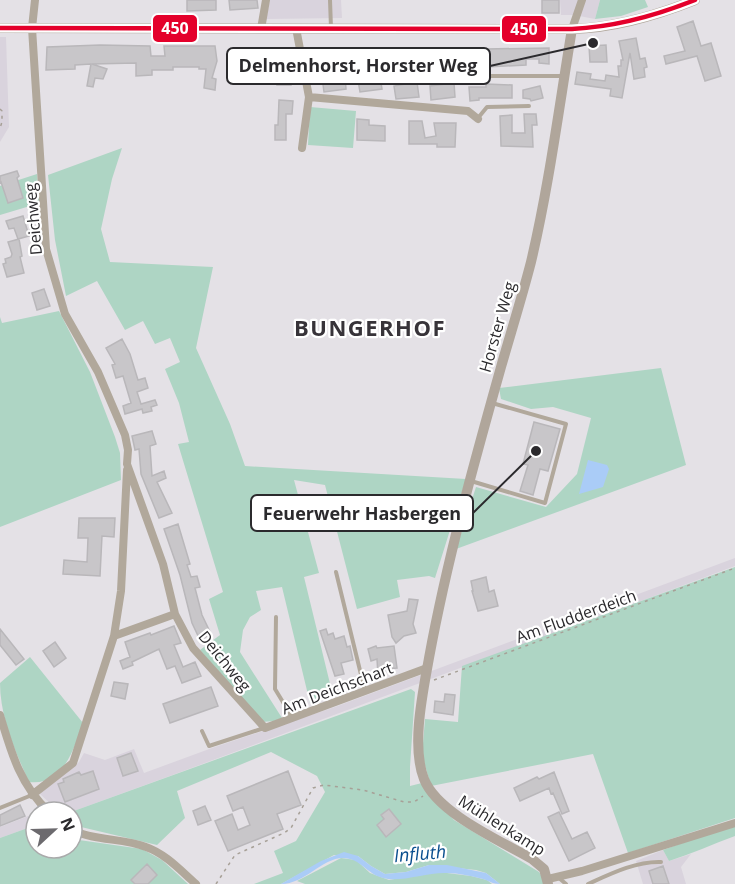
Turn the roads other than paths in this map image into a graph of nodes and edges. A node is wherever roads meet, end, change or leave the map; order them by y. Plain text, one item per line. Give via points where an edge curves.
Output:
1 (35, 0) edge
2 (266, 0) edge
3 (330, 0) edge
4 (582, 0) edge
5 (695, 0) edge
6 (0, 28) edge
7 (32, 28) junction
8 (296, 28) junction
9 (261, 29) junction
10 (331, 29) junction
11 (572, 29) junction
12 (474, 76) dead end
13 (564, 76) junction
14 (309, 97) junction
15 (529, 106) dead end
16 (478, 120) joint
17 (302, 148) dead end
18 (491, 403) junction
19 (127, 464) junction
20 (470, 481) junction
21 (336, 572) dead end
22 (175, 614) junction
23 (276, 617) dead end
24 (114, 636) junction
25 (428, 664) junction
26 (365, 691) junction
27 (0, 715) edge
28 (294, 718) junction
29 (258, 722) joint
30 (265, 728) junction
31 (202, 731) dead end
32 (32, 795) junction
33 (37, 800) edge
34 (0, 808) edge
35 (735, 823) edge
36 (84, 835) edge
37 (661, 862) dead end
38 (551, 880) edge
39 (196, 884) edge
40 (566, 884) edge
41 (588, 884) edge

1 - 7 street, Deichweg
2 - 9 street
3 - 10 lane
4 - 11 street, Horster Weg
5 - 11 street via 612,26
6 - 7 street
7 - 9 street
7 - 19 street, Deichweg via 46,249 65,314 98,372 125,435
8 - 9 street
8 - 10 street
8 - 14 street
10 - 11 street
11 - 13 street, Horster Weg
12 - 13 lane
13 - 18 street, Horster Weg via 531,262
14 - 16 street via 468,111
14 - 17 street
15 - 16 lane via 487,107
18 - 20 street, Horster Weg
18 - 20 lane via 566,424 545,503
19 - 22 street, Deichweg via 163,564
19 - 24 street, Deichweg via 121,591
20 - 25 street, Horster Weg
21 - 26 lane
22 - 24 street
22 - 29 street, Deichweg via 193,648
23 - 28 lane via 275,689
24 - 32 street, Deichweg via 74,763
25 - 26 street, Am Deichschart
25 - 38 street, Mühlenkamp via 419,733 420,766 429,788 448,810 532,859
26 - 28 street, Am Deichschart
27 - 32 street via 17,769
28 - 30 street, Am Deichschart
29 - 30 street, Am Deichschart
30 - 31 lane via 209,746
32 - 33 street
32 - 34 lane
35 - 38 street
36 - 39 street via 148,848
37 - 41 lane via 632,867
38 - 40 lane

